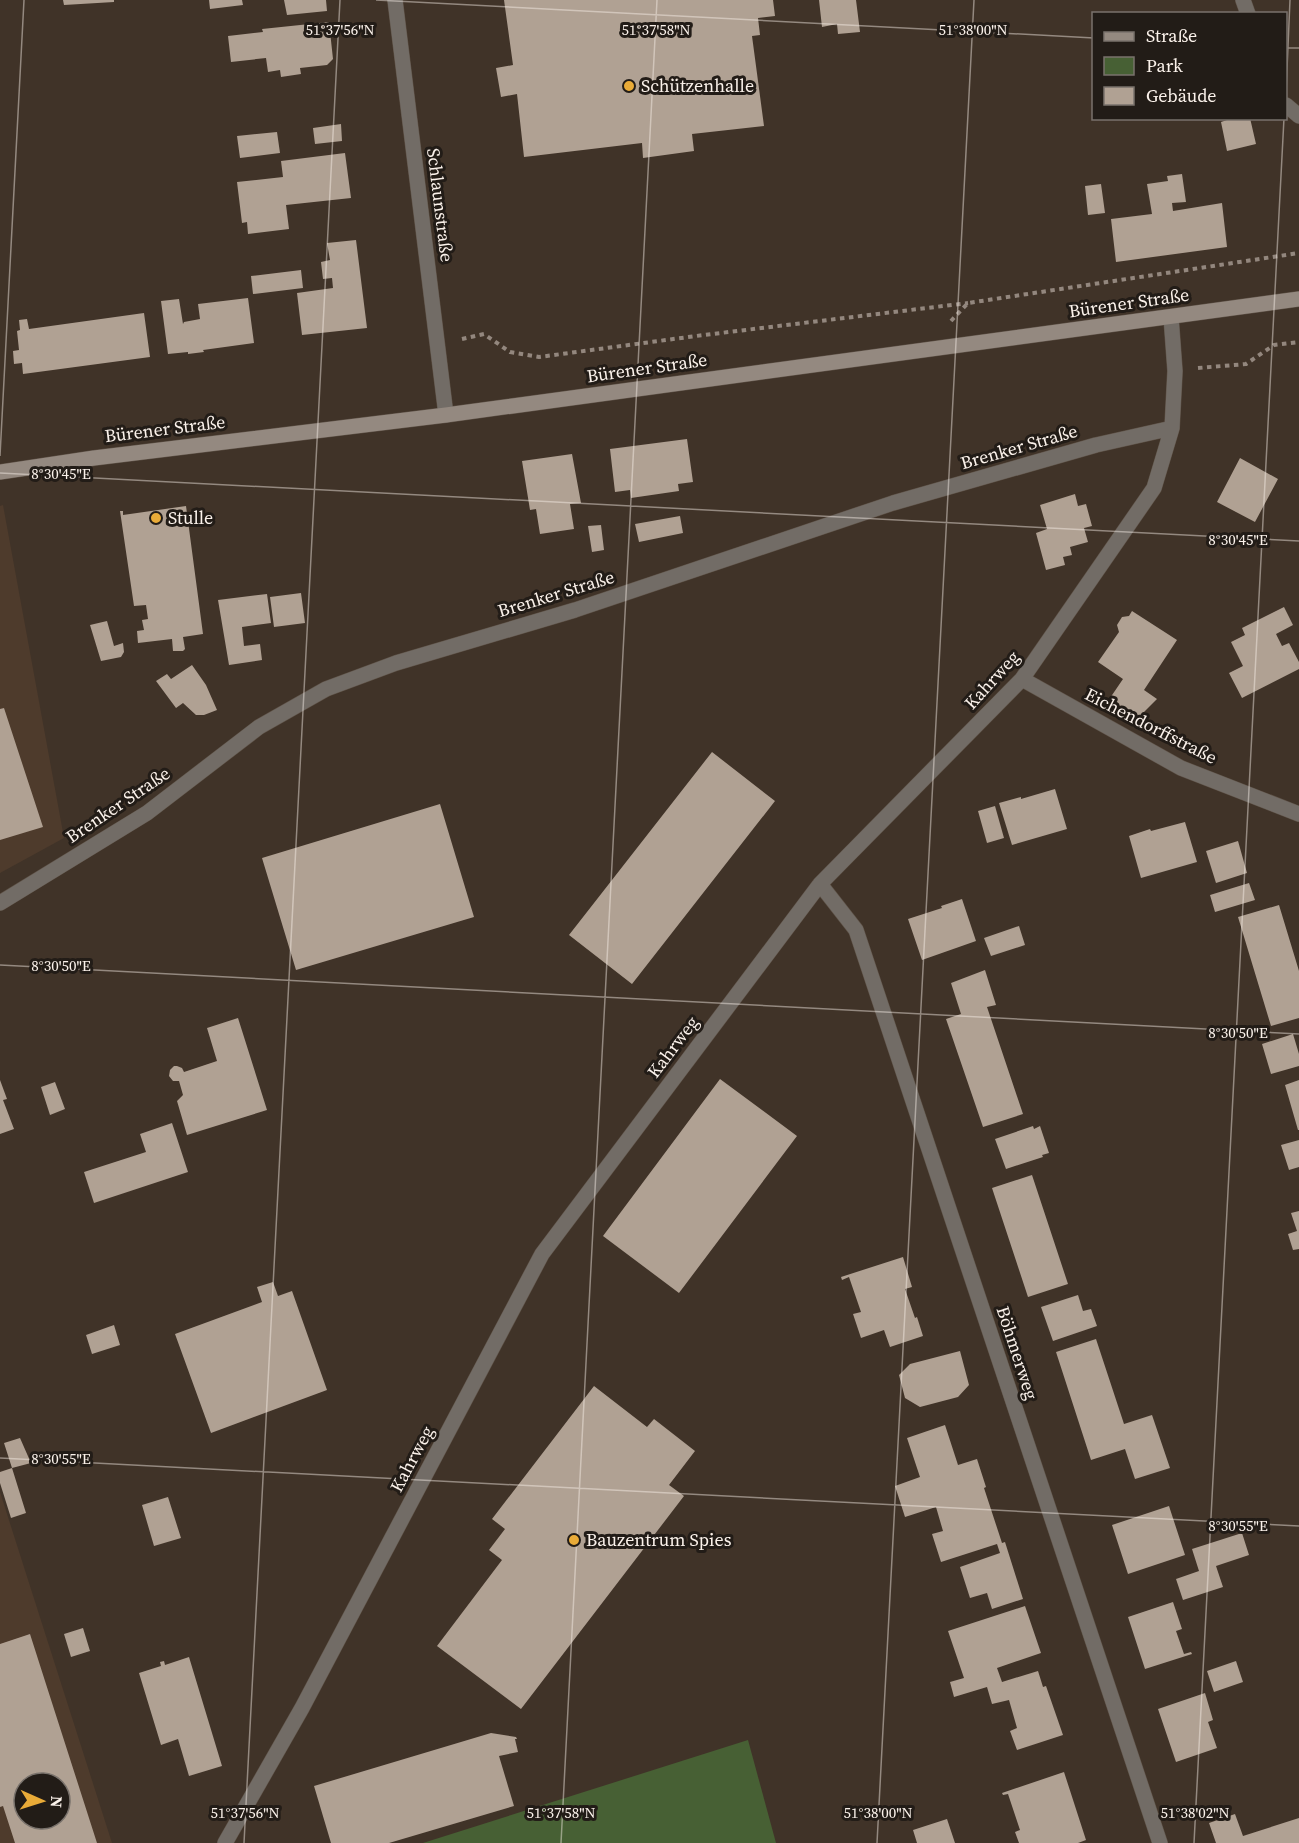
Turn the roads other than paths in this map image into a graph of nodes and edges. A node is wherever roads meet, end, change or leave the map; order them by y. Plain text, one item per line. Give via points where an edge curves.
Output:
1 (395, 0) edge
2 (1287, 106) edge
3 (1299, 116) edge
4 (1299, 300) edge
5 (1171, 317) junction
6 (446, 415) junction
7 (1172, 428) junction
8 (0, 472) edge
9 (1022, 679) junction
10 (1299, 814) edge
11 (820, 884) junction
12 (0, 903) edge
13 (225, 1843) edge
14 (1160, 1843) edge

1 - 6 street, Schlaunstraße
2 - 3 street
4 - 5 main road, Bürener Straße
5 - 6 main road, Bürener Straße
5 - 7 street, Kahrweg via 1175,370
6 - 8 main road, Bürener Straße
7 - 9 street, Kahrweg via 1154,488
7 - 12 street, Brenker Straße via 1096,445 893,503 326,689 259,727 147,813
9 - 10 street, Eichendorffstraße via 1181,768
9 - 11 street, Kahrweg
11 - 13 street, Kahrweg via 542,1254 302,1708
11 - 14 street, Böhmerweg via 856,930

